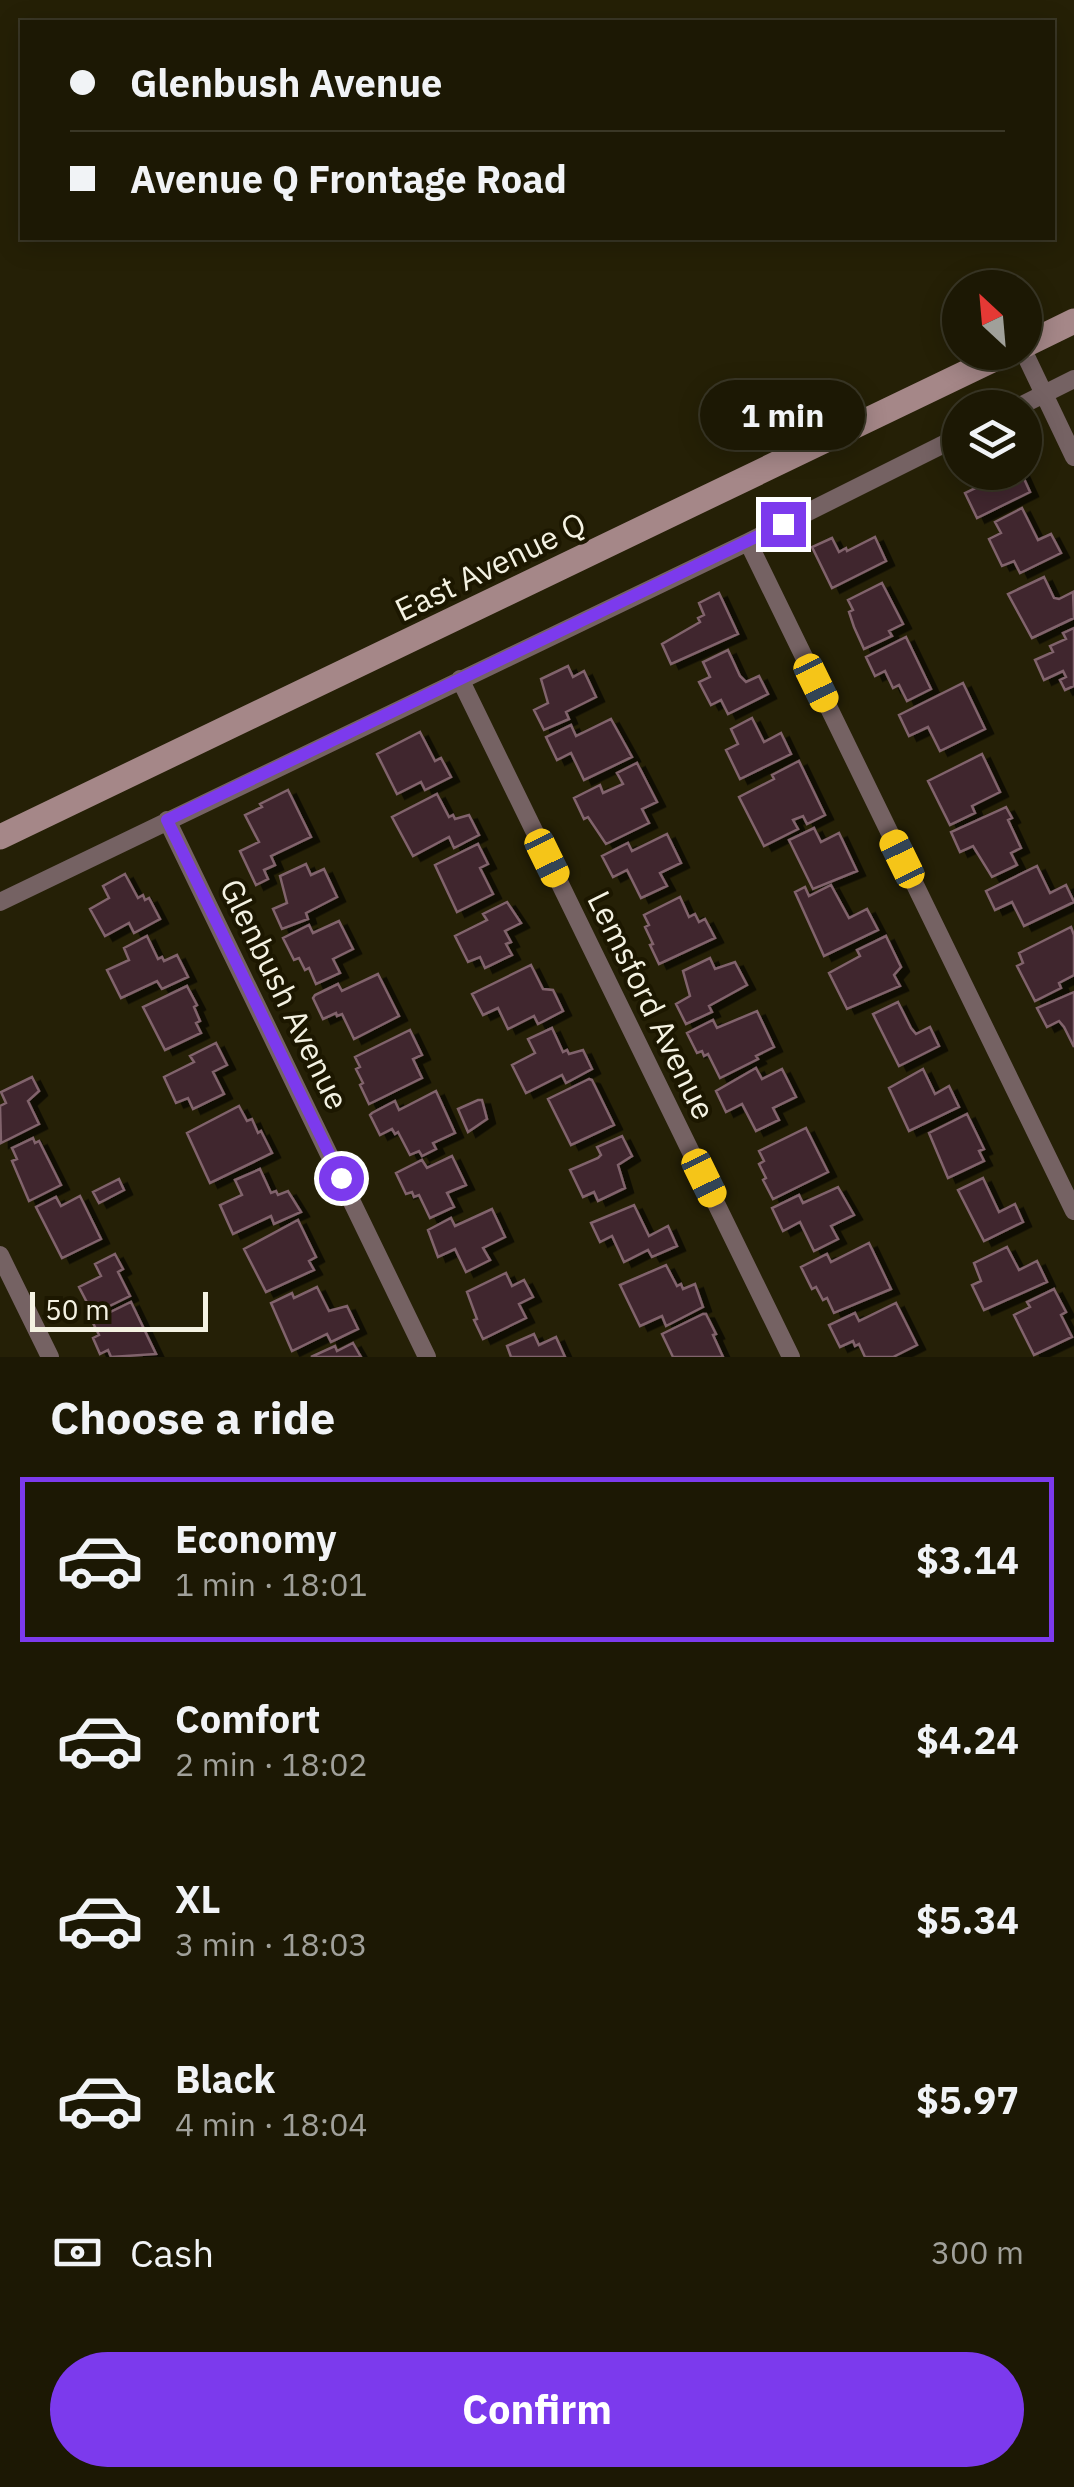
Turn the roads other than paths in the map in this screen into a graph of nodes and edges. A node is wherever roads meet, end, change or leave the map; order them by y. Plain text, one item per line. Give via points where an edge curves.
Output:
1 (1074, 321) edge
2 (1042, 336) edge
3 (971, 370) edge
4 (1033, 370) edge
5 (1074, 379) edge
6 (1044, 394) junction
7 (942, 445) edge
8 (1074, 457) edge
9 (748, 542) junction
10 (460, 679) junction
11 (167, 820) junction
12 (0, 838) edge
13 (0, 902) edge
14 (1074, 1211) edge
15 (0, 1255) edge
16 (50, 1357) edge
17 (428, 1357) edge
18 (791, 1357) edge

1 - 2 main road
3 - 12 main road, East Avenue Q
4 - 6 street
5 - 6 street
6 - 8 street
7 - 9 street
9 - 10 street
9 - 14 street
10 - 11 street
10 - 18 street, Lemsford Avenue
11 - 13 street
11 - 17 street, Glenbush Avenue
15 - 16 street

